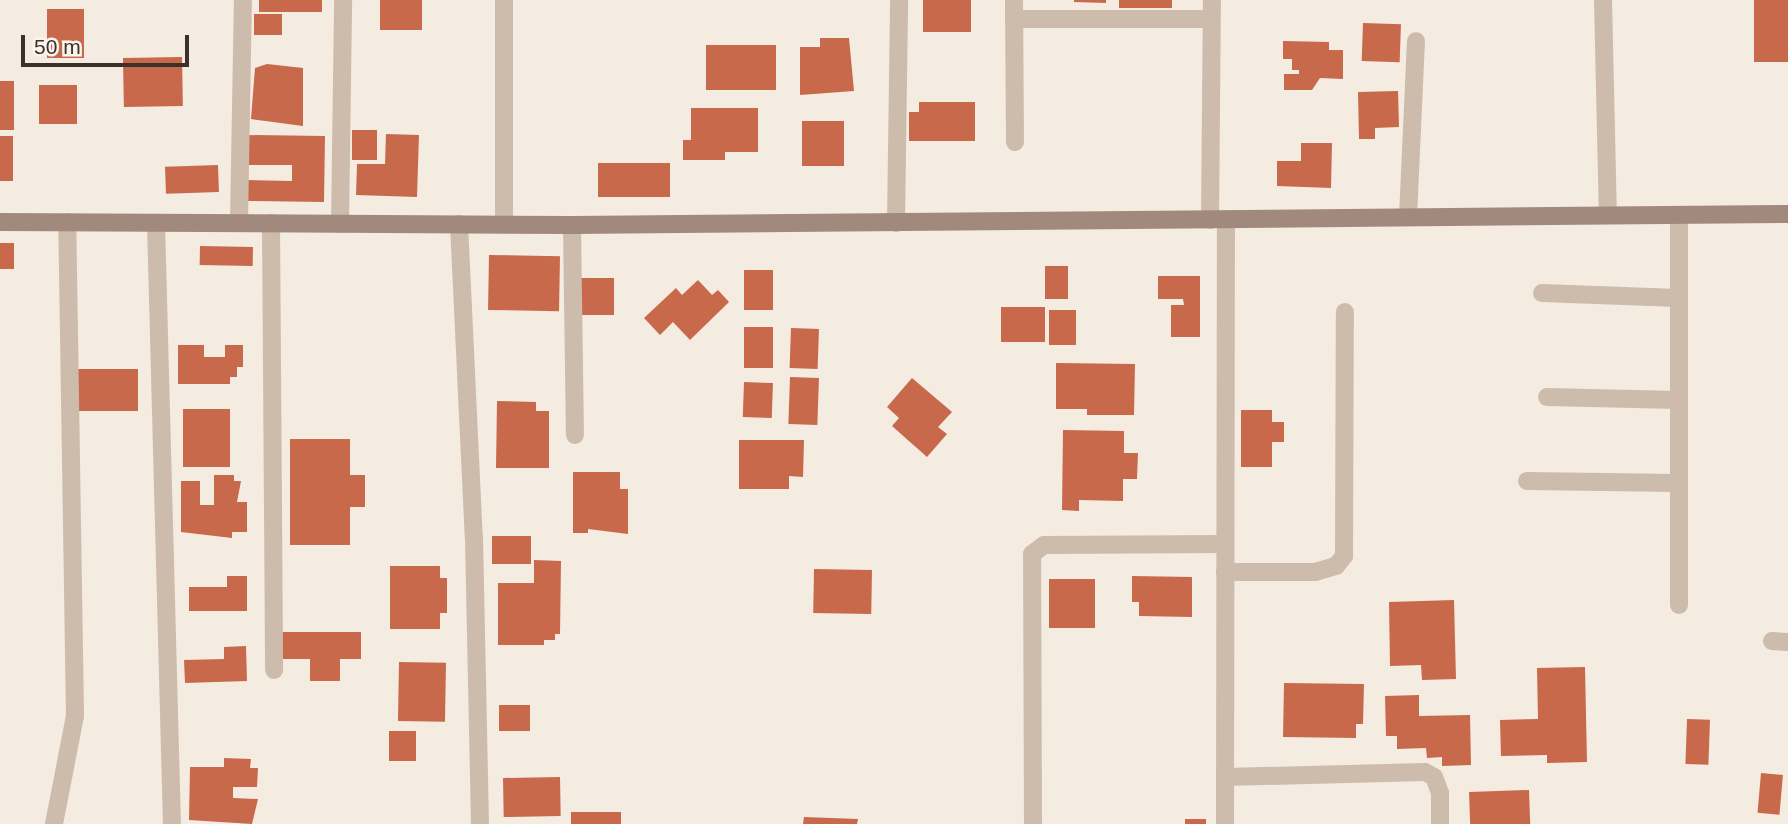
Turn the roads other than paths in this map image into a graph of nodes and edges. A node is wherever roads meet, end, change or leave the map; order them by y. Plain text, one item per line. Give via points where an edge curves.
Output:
1 (243, 0) edge
2 (343, 0) edge
3 (504, 0) edge
4 (899, 0) edge
5 (1014, 0) edge
6 (1212, 0) edge
7 (1603, 0) edge
8 (1014, 19) junction
9 (1211, 19) junction
10 (1416, 41) dead end
11 (1015, 142) dead end
12 (1608, 214) junction
13 (1788, 214) edge
14 (1679, 215) junction
15 (1408, 217) junction
16 (1218, 220) junction
17 (0, 222) edge
18 (67, 222) junction
19 (156, 223) junction
20 (239, 223) junction
21 (271, 223) junction
22 (896, 223) junction
23 (340, 224) junction
24 (459, 224) junction
25 (504, 224) junction
26 (572, 225) junction
27 (1542, 293) dead end
28 (1678, 298) junction
29 (1345, 312) dead end
30 (1547, 397) dead end
31 (1677, 400) junction
32 (575, 435) dead end
33 (1527, 481) dead end
34 (1677, 484) junction
35 (1225, 544) junction
36 (1225, 572) junction
37 (1679, 605) dead end
38 (274, 670) dead end
39 (1225, 777) junction
40 (54, 824) edge
41 (172, 824) edge
42 (480, 824) edge
43 (1033, 824) edge
44 (1225, 824) edge
45 (1440, 824) edge

1 - 20 street
2 - 23 street
3 - 25 street
4 - 22 street
5 - 8 street
6 - 9 street
7 - 12 street
8 - 9 street
8 - 11 street
9 - 16 street
10 - 15 street
12 - 14 main road
12 - 15 main road
13 - 14 main road
14 - 28 street
15 - 16 main road
16 - 22 main road
16 - 35 street
17 - 18 main road
18 - 19 main road
18 - 40 street via 75,716
19 - 20 main road
19 - 41 street
20 - 21 main road
21 - 23 main road
21 - 38 street
22 - 26 main road
23 - 24 main road
24 - 25 main road
24 - 42 street via 474,538
25 - 26 main road
26 - 32 street
27 - 28 street
28 - 31 street
29 - 36 street via 1344,555 1336,566 1315,572
30 - 31 street
31 - 34 street
33 - 34 street
34 - 37 street
35 - 36 street
35 - 43 street via 1044,545 1031,554
36 - 39 street
39 - 44 street
39 - 45 street via 1425,772 1434,777 1440,793

